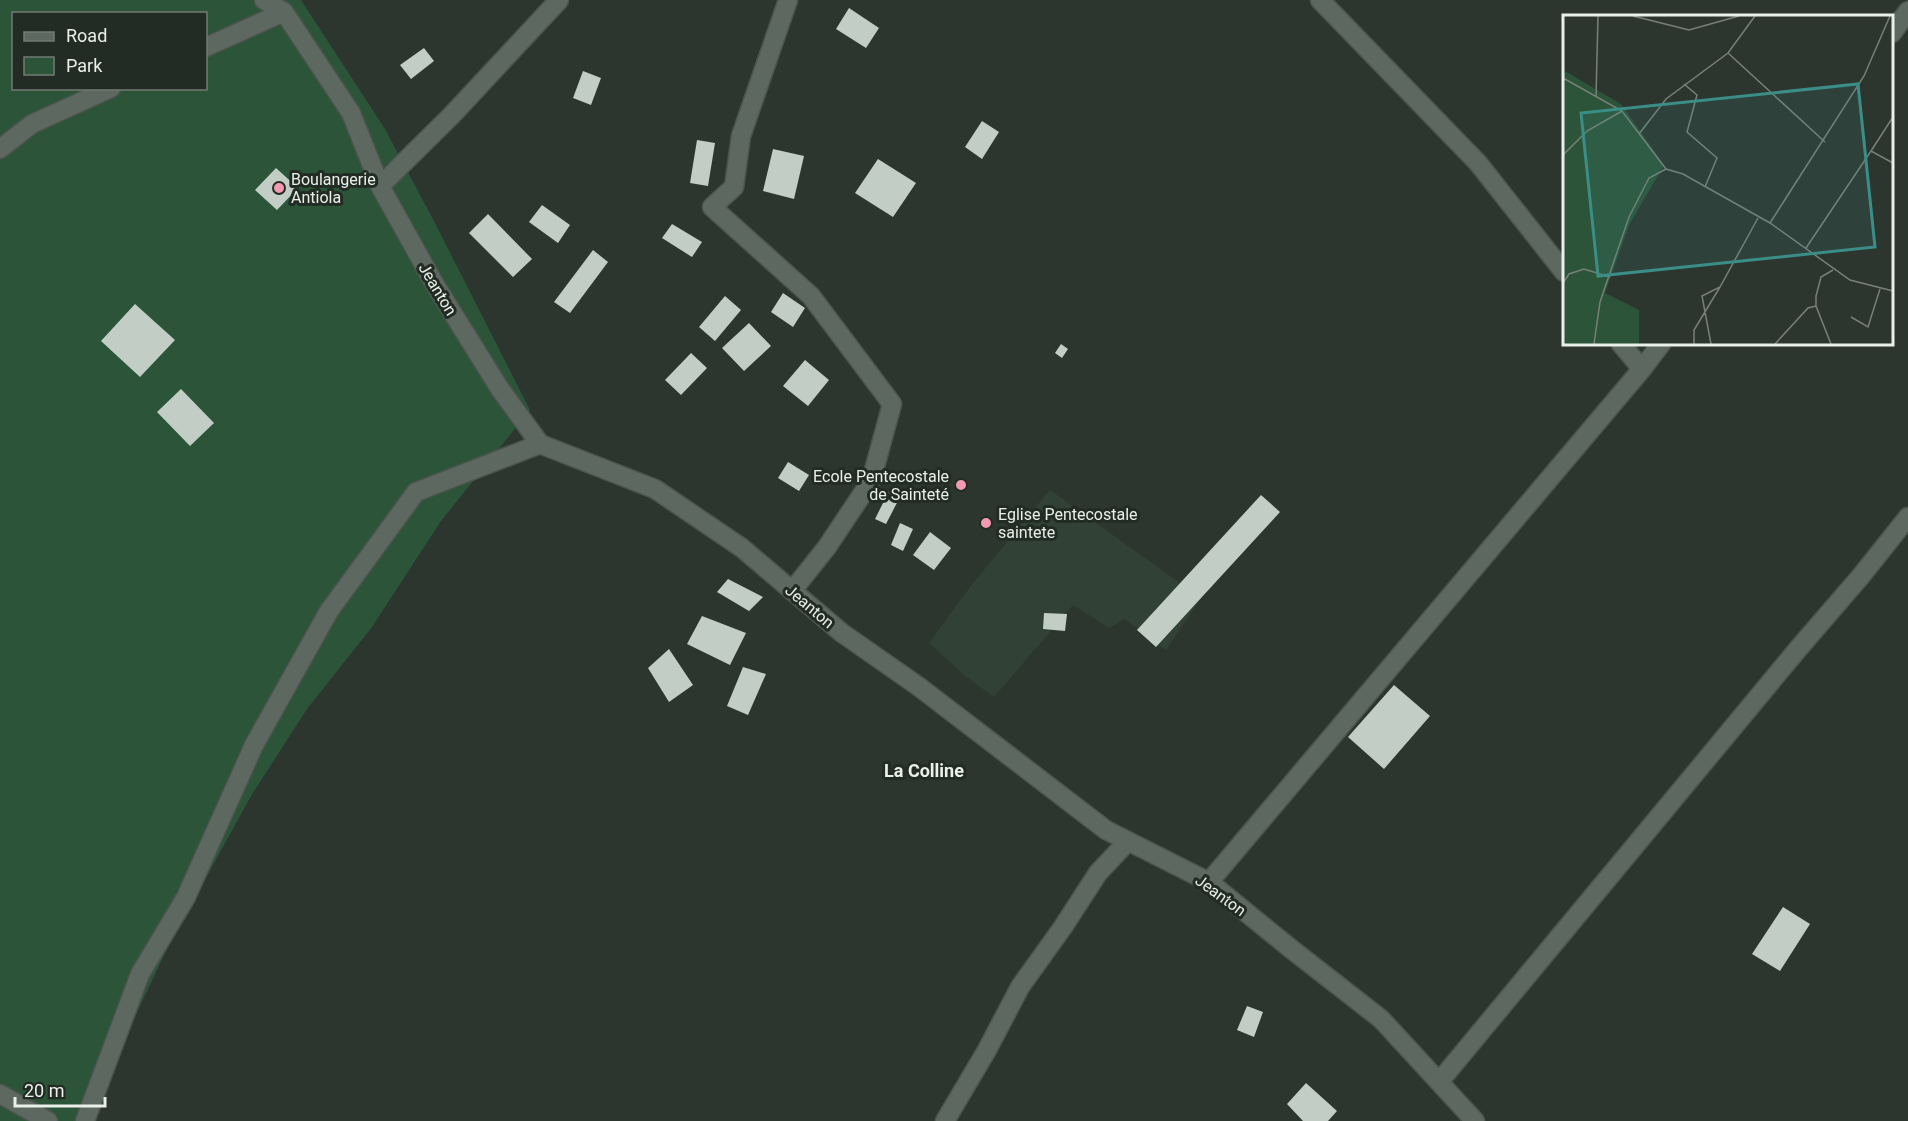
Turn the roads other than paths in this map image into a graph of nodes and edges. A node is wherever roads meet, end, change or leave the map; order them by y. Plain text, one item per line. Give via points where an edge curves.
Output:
1 (264, 0) edge
2 (559, 0) edge
3 (788, 0) edge
4 (1320, 0) edge
5 (1908, 11) edge
6 (284, 12) junction
7 (1893, 32) edge
8 (207, 47) edge
9 (107, 90) edge
10 (0, 149) edge
11 (380, 186) junction
12 (1563, 271) edge
13 (1622, 345) edge
14 (1660, 345) edge
15 (1642, 369) junction
16 (540, 444) junction
17 (1908, 517) edge
18 (792, 591) junction
19 (1128, 841) junction
20 (1209, 882) junction
21 (1439, 1082) junction
22 (0, 1094) edge
23 (48, 1121) edge
24 (85, 1121) edge
25 (945, 1121) edge
26 (1475, 1121) edge

1 - 6 street, Jeanton
2 - 11 street
3 - 18 street via 741,136 734,187 711,207 811,296 892,404 871,481
4 - 12 street via 1478,164
5 - 7 street
6 - 8 street
6 - 11 street, Jeanton via 351,113
9 - 10 street via 32,124
11 - 16 street, Jeanton via 434,283 500,389
13 - 15 street
14 - 15 street
15 - 20 street
16 - 18 street, Jeanton via 655,489 742,548
16 - 24 street via 416,492 329,611 254,745 186,897 140,974
17 - 21 street
18 - 19 street, Jeanton via 842,633 1106,830
19 - 20 street, Jeanton
19 - 25 street via 1098,873 1020,987
20 - 21 street, Jeanton via 1381,1019
21 - 26 street, Jeanton
22 - 23 street

